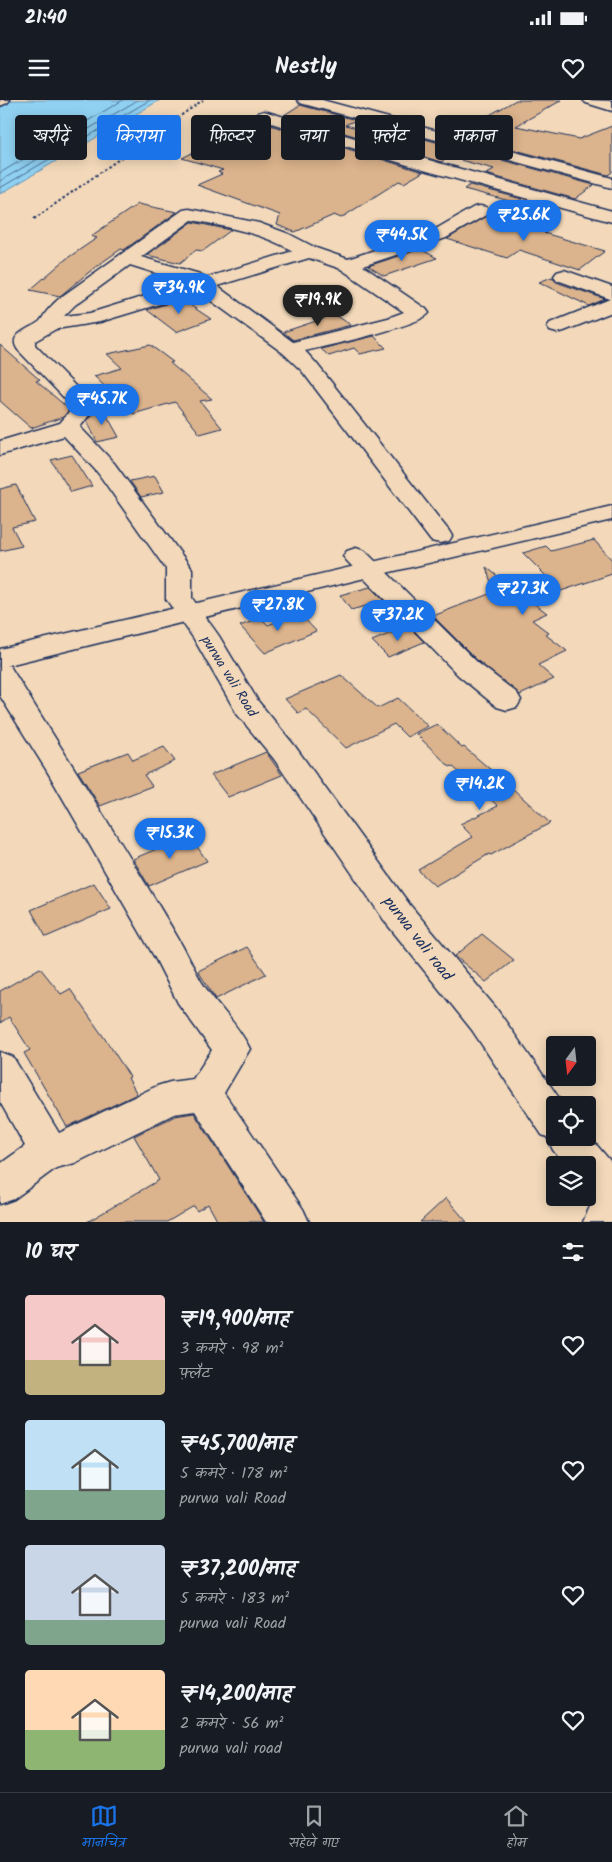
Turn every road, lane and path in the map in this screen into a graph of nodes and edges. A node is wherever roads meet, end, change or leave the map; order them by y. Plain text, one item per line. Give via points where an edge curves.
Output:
1 (203, 100) edge
2 (305, 100) edge
3 (591, 100) edge
4 (612, 106) edge
5 (271, 118) edge
6 (612, 183) edge
7 (480, 210) dead end
8 (612, 217) edge
9 (34, 219) dead end
10 (309, 252) junction
11 (128, 258) junction
12 (348, 265) junction
13 (564, 276) dead end
14 (203, 285) junction
15 (612, 294) edge
16 (612, 305) edge
17 (51, 323) junction
18 (557, 327) dead end
19 (290, 349) junction
20 (68, 428) junction
21 (0, 448) edge
22 (612, 497) edge
23 (612, 513) edge
24 (440, 536) junction
25 (362, 562) junction
26 (184, 606) junction
27 (0, 642) edge
28 (0, 658) edge
29 (0, 672) edge
30 (507, 700) dead end
31 (284, 752) joint
32 (0, 1068) edge
33 (204, 1094) junction
34 (546, 1110) edge
35 (573, 1146) edge
36 (49, 1151) junction
37 (0, 1186) edge
38 (612, 1191) edge
39 (612, 1202) edge
40 (289, 1222) edge
41 (603, 1222) edge

1 - 9 path
2 - 6 street
3 - 4 street
5 - 8 street
7 - 12 street via 440,234
10 - 11 street via 253,227 189,214
10 - 12 street
10 - 14 street
11 - 14 street via 193,278
11 - 17 street via 68,301 54,315
12 - 19 street via 419,313 394,323
13 - 15 street
14 - 17 street via 93,318
14 - 19 street
16 - 18 street
17 - 20 street via 25,339 25,346 78,400 82,410
19 - 24 street via 309,367
20 - 21 street
20 - 26 street via 106,468 179,569
22 - 24 street
23 - 25 street
24 - 25 street
25 - 26 street
25 - 30 street via 468,669
26 - 27 street
26 - 28 street
26 - 31 street, purwa vali Road via 206,636 248,707
29 - 33 street via 96,827 168,949 190,993 232,1049
31 - 34 street, purwa vali road via 398,914 484,1019
32 - 36 street
33 - 36 street via 170,1098 61,1151
33 - 40 street
35 - 38 street
36 - 37 street
39 - 41 street

